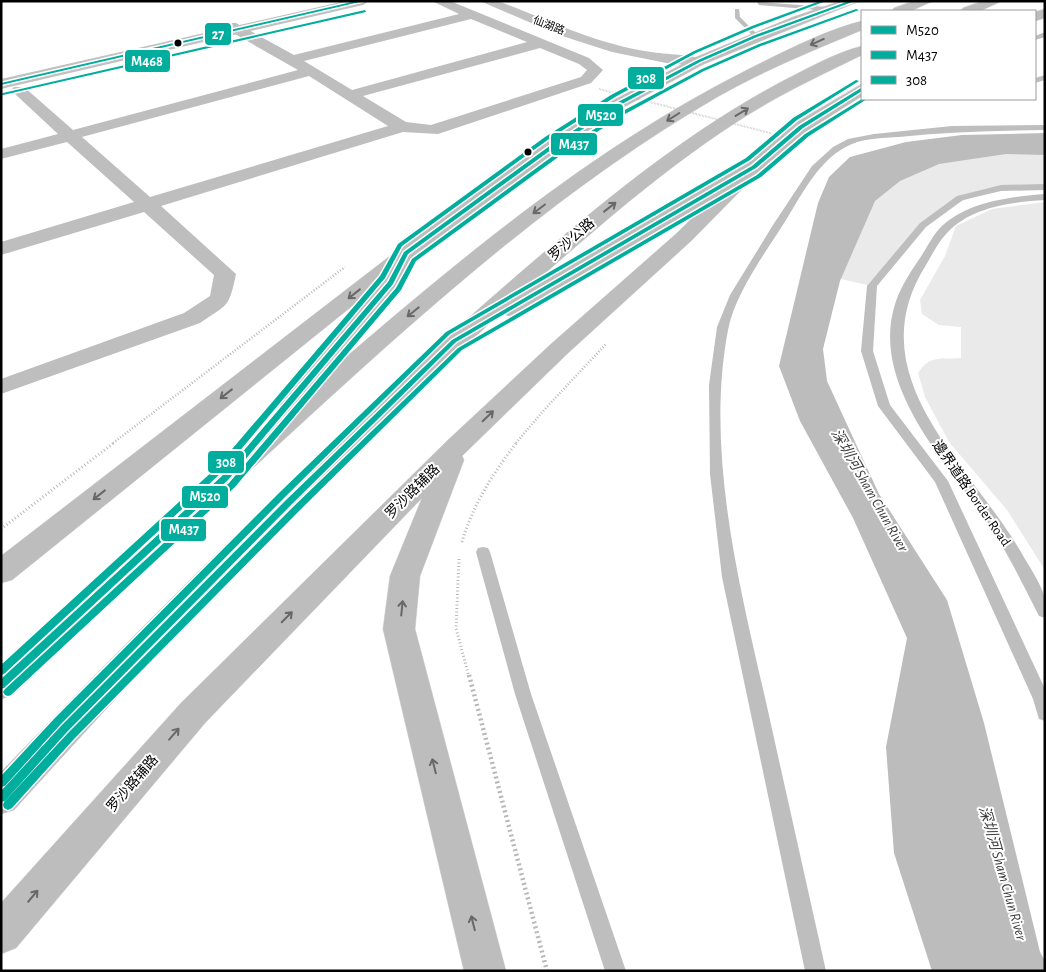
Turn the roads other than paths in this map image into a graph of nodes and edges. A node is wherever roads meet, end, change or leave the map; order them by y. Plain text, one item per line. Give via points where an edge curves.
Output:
1 (343, 1) edge
2 (363, 1) edge
3 (438, 1) edge
4 (486, 1) edge
5 (854, 1) edge
6 (927, 1) edge
7 (996, 1) edge
8 (759, 3) dead end
9 (737, 10) dead end
10 (828, 10) junction
11 (902, 10) edge
12 (971, 10) edge
13 (472, 15) junction
14 (861, 25) edge
15 (234, 28) junction
16 (756, 36) junction
17 (542, 43) junction
18 (612, 49) junction
19 (861, 50) edge
20 (292, 60) junction
21 (699, 61) junction
22 (311, 71) junction
23 (1, 78) edge
24 (653, 85) junction
25 (10, 87) edge
26 (861, 90) edge
27 (350, 95) junction
28 (402, 127) junction
29 (1045, 127) edge
30 (70, 135) junction
31 (1, 154) edge
32 (754, 167) junction
33 (1045, 187) edge
34 (1045, 197) edge
35 (147, 205) junction
36 (1, 249) edge
37 (406, 253) junction
38 (454, 342) junction
39 (1, 387) edge
40 (457, 446) junction
41 (225, 478) junction
42 (483, 552) dead end
43 (1, 572) edge
44 (1045, 612) edge
45 (1, 685) edge
46 (1045, 714) edge
47 (1, 798) edge
48 (1, 934) edge
49 (485, 971) edge
50 (616, 971) edge
51 (816, 971) edge

1 - 15 street
2 - 15 street
3 - 13 street
4 - 18 street, 仙湖路
5 - 10 main road
6 - 11 main road
7 - 12 main road
8 - 10 lane
9 - 16 lane via 737,16
10 - 16 main road
13 - 17 street
13 - 20 street
14 -> 41 main road via 759,68 695,103 617,153 538,210 402,321
15 - 20 street
15 - 23 street
15 - 25 street
16 - 21 main road
17 - 27 street
17 - 28 street via 584,61 596,70 586,80 432,130
18 - 21 street via 659,60
18 - 24 street via 644,68
38 -> 19 main road, 罗沙公路 via 588,224 668,160 799,79
20 - 22 street
21 - 24 main road
22 - 27 street
22 - 30 street
24 - 37 main road via 553,146
25 - 30 street
26 - 32 main road, 罗沙路辅路 via 801,127
27 - 28 street
28 - 35 street
29 - 51 lane via 952,129 874,137 851,142 836,150 815,168 778,225 734,295 724,327 715,385 717,474 730,577
30 - 31 street
30 - 35 street
32 - 38 main road
40 -> 32 main road, 罗沙路辅路 via 558,349 684,237
33 - 46 lane via 1002,188 960,198 923,224 872,286 867,351 884,406 941,481 1042,699
34 - 44 lane, 邊界道路 Border Road via 986,206 956,219 942,232 906,291 900,306 896,336 902,372 918,411 936,442 1003,536
35 - 36 street
35 - 39 street via 225,274 220,298 192,318
37 - 41 main road via 390,283
37 -> 43 main road
38 - 47 main road, 罗沙公路 via 269,522 64,729
48 -> 40 main road, 罗沙路辅路 via 193,713
49 -> 40 main road via 399,629 405,576
41 - 45 main road
42 - 50 lane via 523,694

